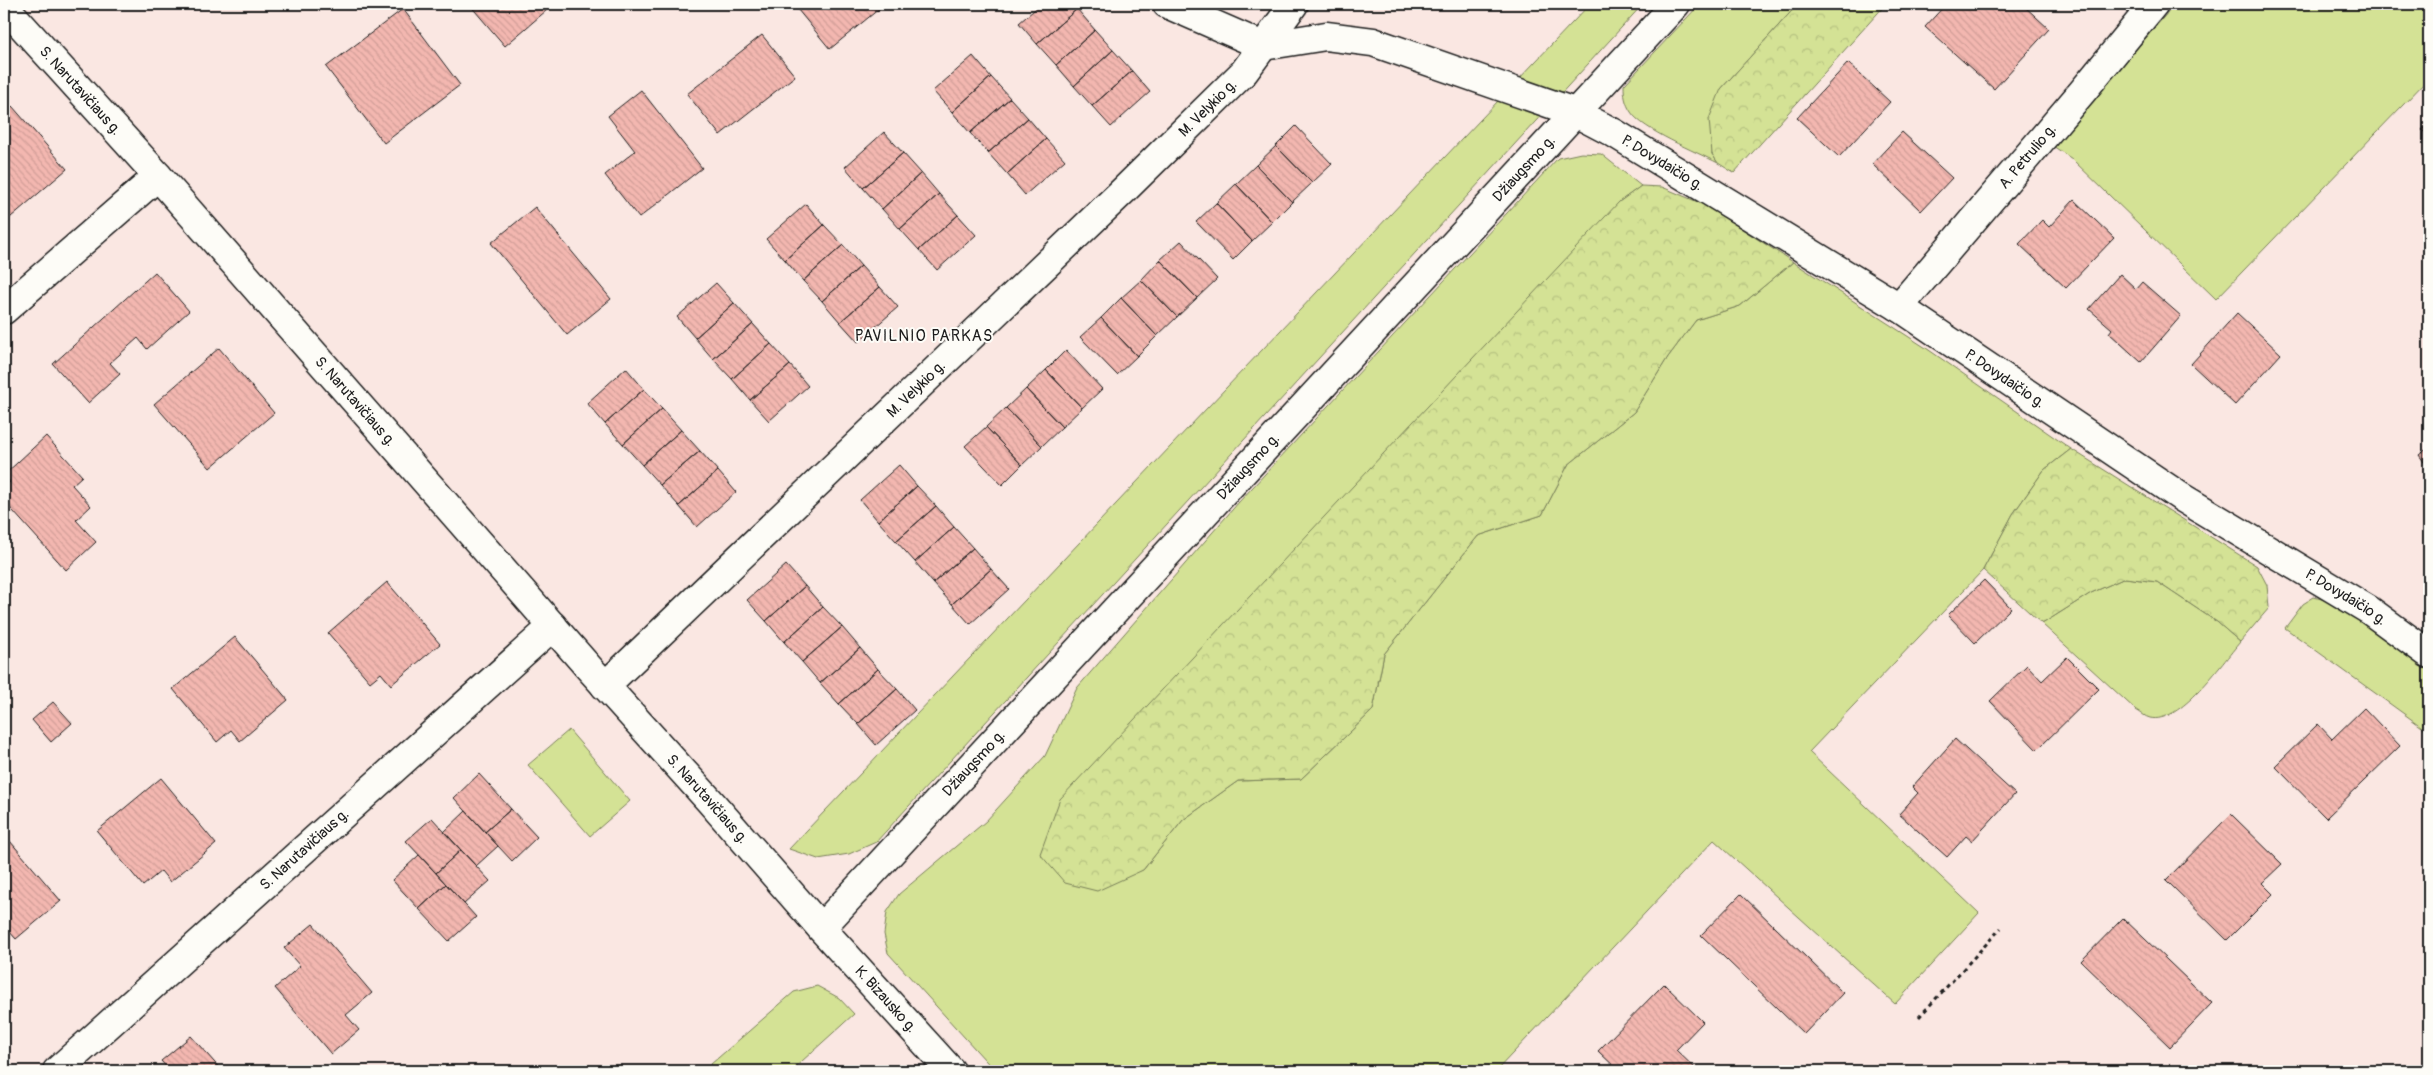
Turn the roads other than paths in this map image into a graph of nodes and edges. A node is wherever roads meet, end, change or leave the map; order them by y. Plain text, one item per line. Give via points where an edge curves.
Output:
1 (1167, 4) edge
2 (1294, 4) edge
3 (1676, 4) edge
4 (2154, 4) edge
5 (4, 6) edge
6 (1263, 46) junction
7 (1574, 112) junction
8 (158, 176) junction
9 (1899, 307) junction
10 (4, 310) edge
11 (553, 626) junction
12 (2429, 654) edge
13 (605, 686) junction
14 (820, 928) junction
15 (57, 1071) edge
16 (951, 1071) edge

1 - 6 street
2 - 6 street, M. Velykio g.
3 - 7 street, Džiaugsmo g.
4 - 9 street, A. Petrulio g.
5 - 8 street, S. Narutavičiaus g.
6 - 7 street, P. Dovydaičio g. via 1326,36 1373,42
6 - 13 street, M. Velykio g. via 1244,72 1124,190
7 - 9 street, P. Dovydaičio g. via 1709,189
7 - 14 street, Džiaugsmo g.
8 - 10 street
8 - 11 street, S. Narutavičiaus g.
9 - 12 street, P. Dovydaičio g. via 2181,497 2369,610
11 - 13 street, S. Narutavičiaus g.
11 - 15 street, S. Narutavičiaus g.
13 - 14 street, S. Narutavičiaus g. via 710,800
14 - 16 street, K. Bizausko g.

